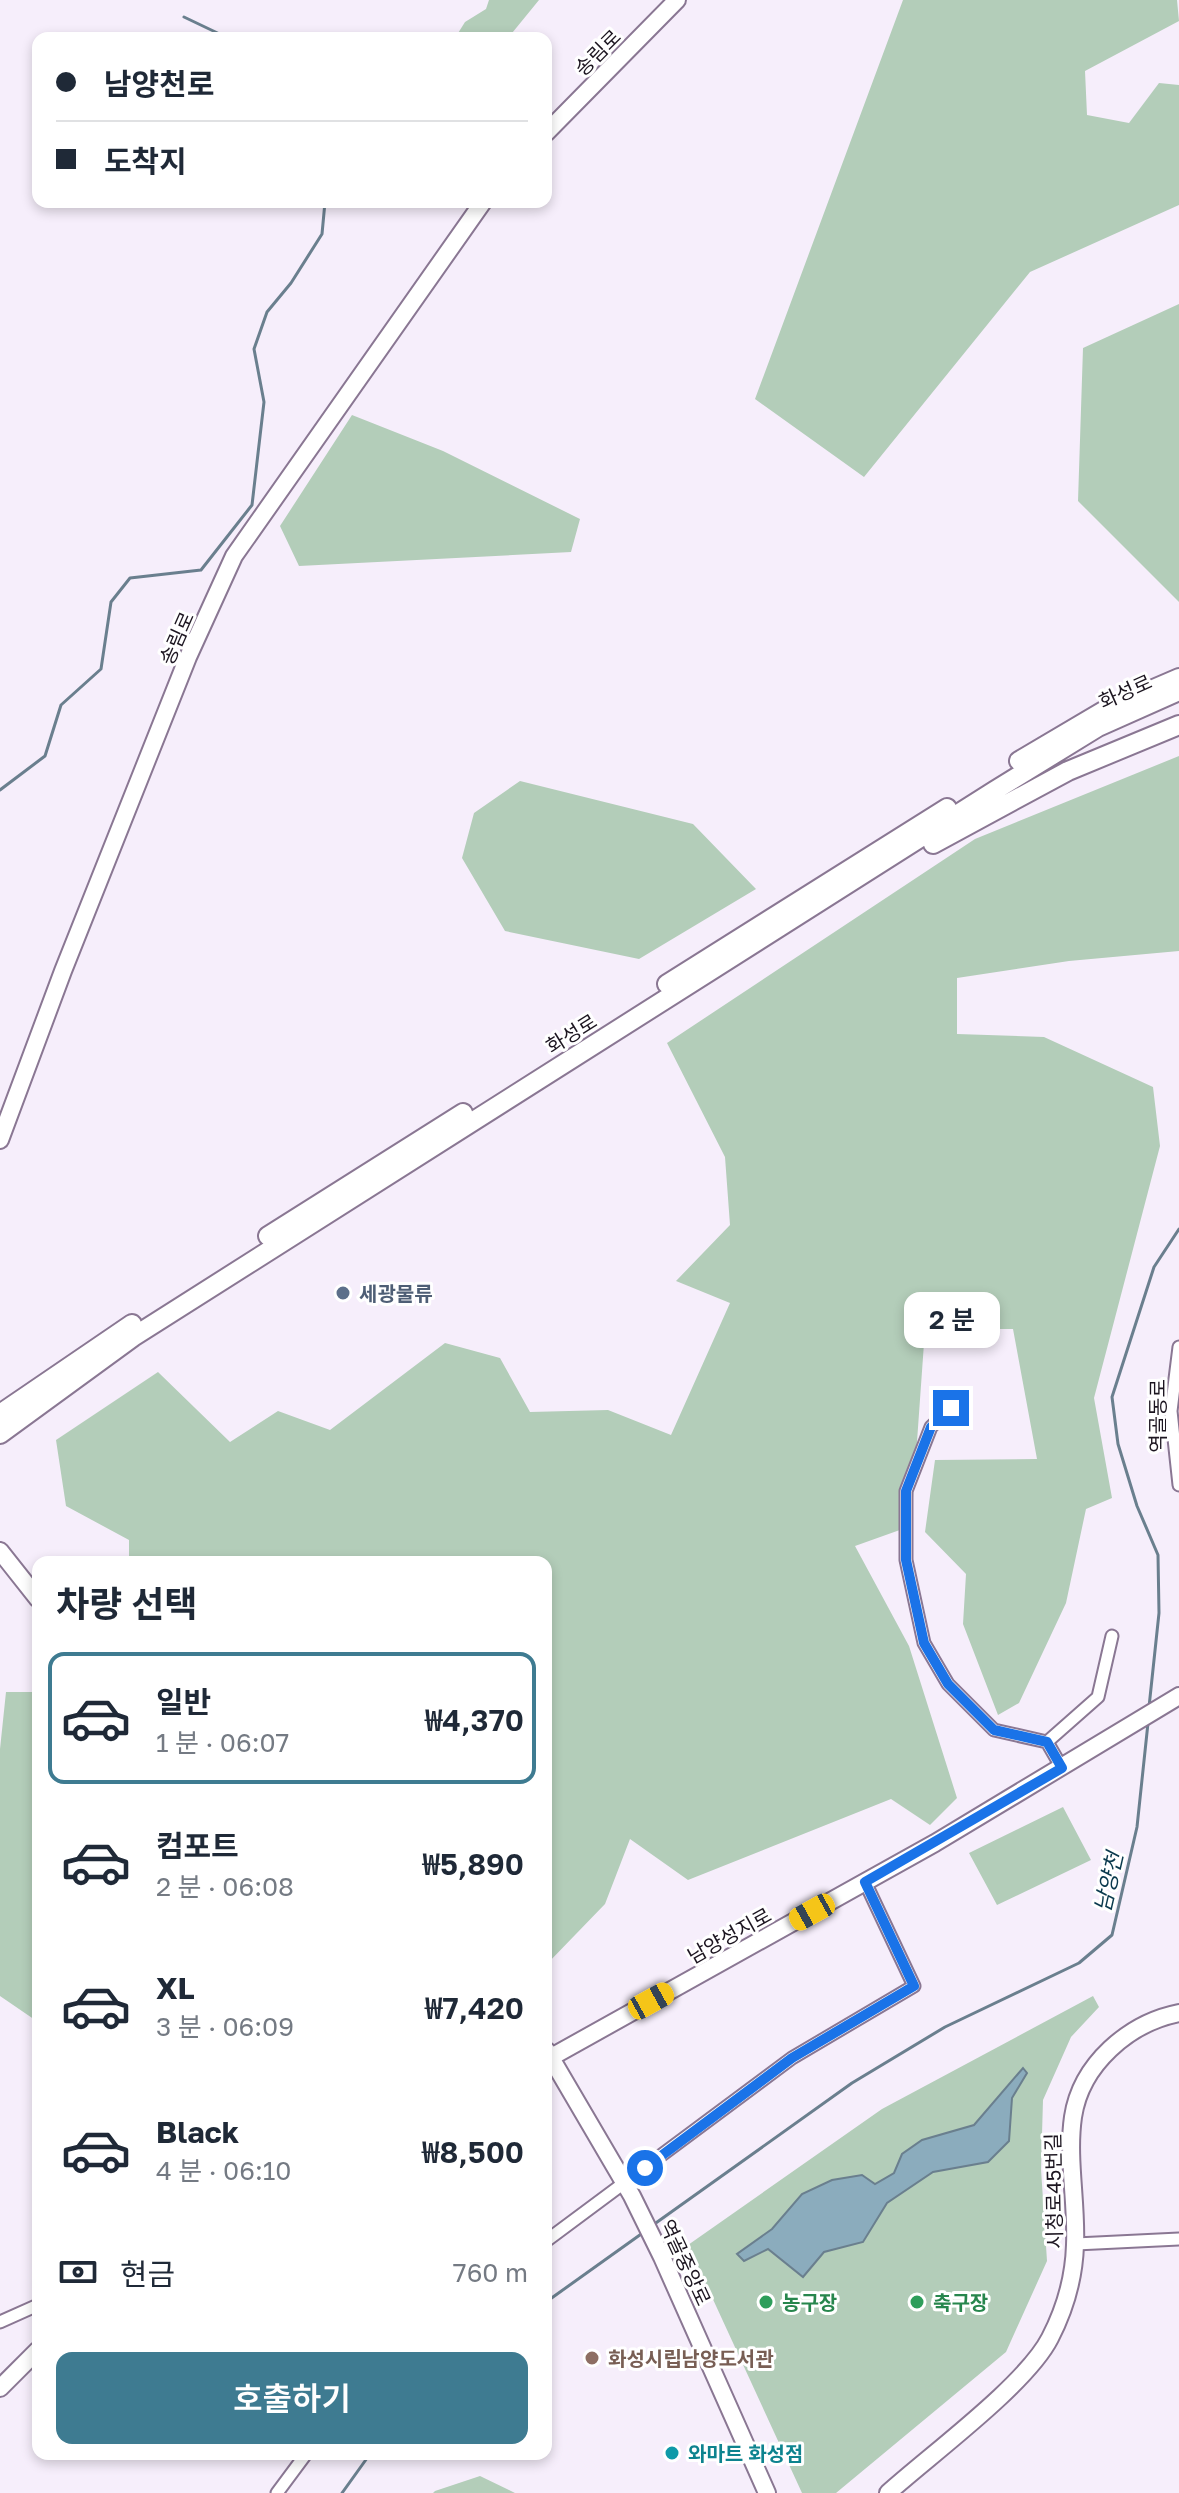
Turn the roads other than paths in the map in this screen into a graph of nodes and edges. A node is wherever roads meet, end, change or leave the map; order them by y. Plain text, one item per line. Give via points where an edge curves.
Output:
1 (677, 0) edge
2 (552, 127) edge
3 (479, 208) edge
4 (1179, 666) edge
5 (1179, 678) edge
6 (1159, 686) junction
7 (1179, 691) edge
8 (1179, 725) edge
9 (763, 938) junction
10 (0, 1140) edge
11 (1179, 1347) edge
12 (951, 1408) dead end
13 (0, 1414) edge
14 (0, 1434) edge
15 (1179, 1485) edge
16 (0, 1551) edge
17 (32, 1591) edge
18 (1112, 1636) dead end
19 (1179, 1696) edge
20 (1047, 1742) junction
21 (1062, 1768) junction
22 (865, 1882) junction
23 (1179, 2013) edge
24 (552, 2053) edge
25 (552, 2064) edge
26 (628, 2190) junction
27 (552, 2237) edge
28 (1179, 2239) edge
29 (1076, 2244) junction
30 (32, 2308) edge
31 (0, 2322) edge
32 (32, 2356) edge
33 (0, 2388) edge
34 (302, 2460) edge
35 (277, 2493) edge
36 (767, 2493) edge
37 (888, 2493) edge

1 - 2 main road, 송림로
3 - 10 main road, 송림로 via 234,556 188,657
4 - 6 main road
5 - 6 main road, 화성로
6 - 13 main road, 화성로 via 1051,741 738,937 106,1340
7 - 9 main road, 화성로 via 1098,727
8 - 9 main road via 1068,771 898,862 833,905
9 - 14 main road, 화성로 via 133,1337
11 - 15 street, 역골동로 via 1171,1411
12 - 20 street via 931,1427 906,1491 906,1560 924,1643 948,1684 994,1730
16 - 17 main road
18 - 20 street via 1098,1697
19 - 21 main road, 남양성지로
20 - 21 street
21 - 22 main road, 남양성지로
22 - 24 main road, 남양성지로
22 - 26 street via 914,1986 792,2058
23 - 29 main road, 시청로45번길 via 1120,2037 1092,2071 1073,2114
25 - 26 main road, 역골중앙로
26 - 27 street
26 - 36 main road, 역골중앙로
28 - 29 street
29 - 37 main road, 시청로45번길 via 1070,2288 1049,2341 1026,2371
30 - 31 street
32 - 33 main road
34 - 35 street

